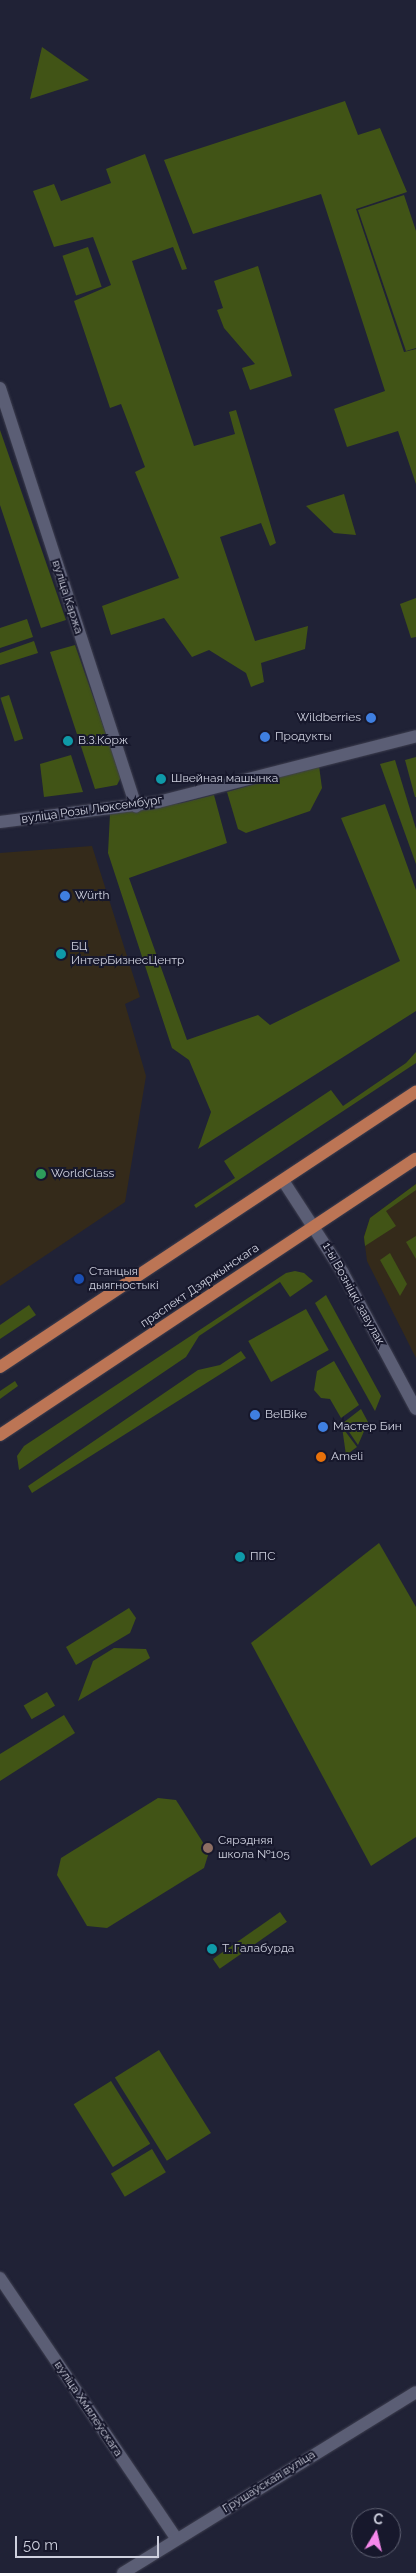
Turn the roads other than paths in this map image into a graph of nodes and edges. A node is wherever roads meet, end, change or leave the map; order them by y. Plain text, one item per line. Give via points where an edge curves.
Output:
1 (0, 388) edge
2 (416, 736) edge
3 (136, 806) junction
4 (0, 822) edge
5 (416, 1092) edge
6 (416, 1159) edge
7 (284, 1182) junction
8 (315, 1226) junction
9 (0, 1367) edge
10 (416, 1409) edge
11 (0, 1435) edge
12 (0, 2278) edge
13 (416, 2392) edge
14 (177, 2539) junction
15 (123, 2573) edge

1 - 3 street, вуліца Каржа
2 - 3 street, вуліца Розы Люксембург
3 - 4 street, вуліца Розы Люксембург
5 - 7 main road
6 - 8 main road, праспект Дзяржынскага
7 - 8 street, 1-ы Возніцкі завулак
7 - 9 main road
8 - 10 street, 1-ы Возніцкі завулак
8 - 11 main road, праспект Дзяржынскага
12 - 14 street, вуліца Хмялеўскага
13 - 14 street, Грушаўская вуліца
14 - 15 street, Грушаўская вуліца

